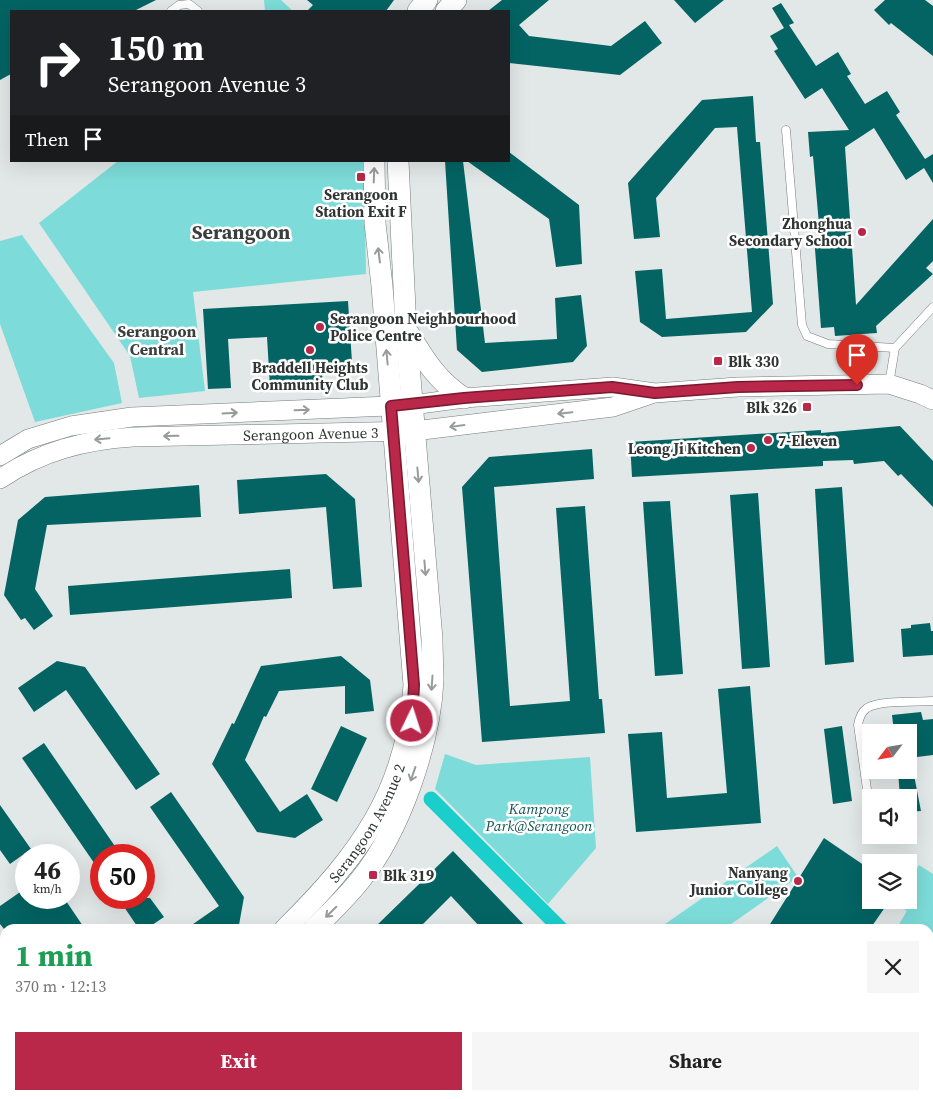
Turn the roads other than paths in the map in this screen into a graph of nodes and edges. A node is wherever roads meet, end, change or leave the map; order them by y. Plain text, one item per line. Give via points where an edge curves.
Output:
1 (456, 0) edge
2 (173, 10) edge
3 (197, 10) edge
4 (447, 10) edge
5 (786, 130) dead end
6 (374, 162) edge
7 (398, 162) edge
8 (404, 285) junction
9 (382, 286) junction
10 (933, 307) edge
11 (406, 330) junction
12 (895, 348) junction
13 (889, 384) junction
14 (655, 393) junction
15 (464, 398) junction
16 (933, 400) edge
17 (402, 405) junction
18 (404, 432) junction
19 (0, 456) edge
20 (0, 479) edge
21 (933, 701) edge
22 (867, 789) edge
23 (290, 924) edge
24 (319, 924) edge

1 - 4 main road
2 - 3 lane via 179,5 189,4
5 - 12 lane via 802,325 808,336 828,344
9 -> 6 main road, Serangoon Avenue 2 via 375,223
7 - 8 main road, Serangoon Avenue 2
8 - 9 main road
8 - 11 main road, Serangoon Avenue 2
17 -> 9 main road, Serangoon Avenue 2
10 - 12 lane
11 - 15 main road via 431,370 450,390
11 - 17 main road, Serangoon Avenue 2
12 - 13 lane
13 - 14 street, Serangoon Avenue 3 via 738,387
13 - 16 street, Serangoon Avenue 3
14 - 15 street, Serangoon Avenue 3 via 612,387
14 -> 18 street, Serangoon Avenue 3 via 613,407
15 - 17 street, Serangoon Avenue 3
17 - 18 main road, Serangoon Avenue 2
19 -> 17 street, Serangoon Avenue 3 via 28,440 71,426 132,417
18 -> 20 street, Serangoon Avenue 3 via 142,436 95,440 37,458
18 - 23 main road, Serangoon Avenue 2 via 414,685 412,721 405,750 384,803 367,833 342,870
18 -> 24 main road, Serangoon Avenue 2 via 432,639 433,681 426,727 402,806 377,856 345,898
21 - 22 lane via 877,704 860,716 858,725

